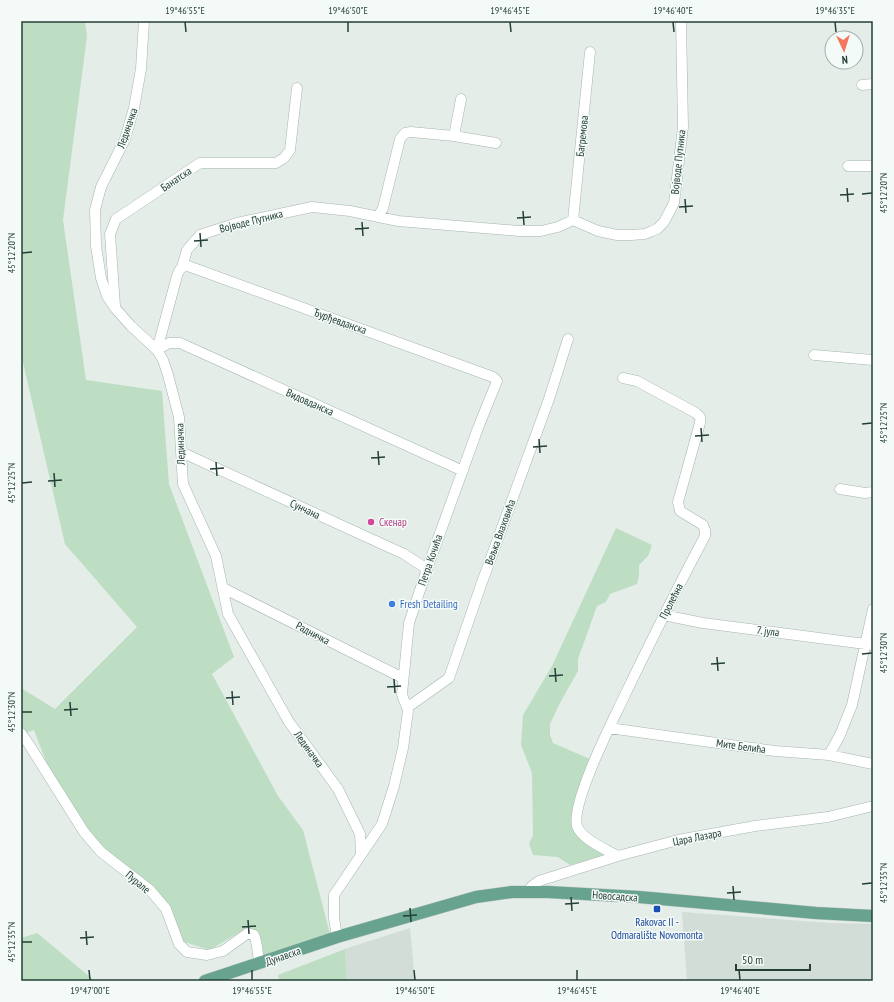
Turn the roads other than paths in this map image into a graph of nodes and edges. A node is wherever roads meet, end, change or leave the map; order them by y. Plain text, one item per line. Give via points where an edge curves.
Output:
1 (144, 21) edge
2 (681, 21) edge
3 (590, 52) dead end
4 (873, 84) edge
5 (862, 85) dead end
6 (296, 88) dead end
7 (461, 99) dead end
8 (454, 136) junction
9 (496, 143) dead end
10 (848, 166) dead end
11 (873, 166) edge
12 (378, 217) junction
13 (573, 220) junction
14 (182, 267) junction
15 (115, 308) junction
16 (568, 339) dead end
17 (157, 350) junction
18 (814, 355) dead end
19 (873, 360) edge
20 (623, 378) dead end
21 (497, 381) joint
22 (181, 452) junction
23 (462, 471) junction
24 (840, 489) dead end
25 (873, 492) edge
26 (427, 569) junction
27 (223, 588) junction
28 (873, 609) edge
29 (663, 615) junction
30 (869, 645) edge
31 (403, 678) junction
32 (408, 707) junction
33 (609, 728) junction
34 (21, 733) edge
35 (829, 755) junction
36 (873, 764) edge
37 (873, 806) edge
38 (361, 855) junction
39 (618, 856) junction
40 (528, 891) junction
41 (873, 916) edge
42 (337, 937) junction
43 (260, 964) junction
44 (205, 981) edge

1 - 15 street, Лединачка via 141,69 134,108 125,139 101,187 95,210 96,246 101,278 106,296
2 - 13 street, Војводе Путника via 683,127 674,203 664,222 657,229 645,234 617,235 598,231
3 - 13 street, Багремова
4 - 5 street
6 - 15 street, Банатска via 290,150 284,158 276,163 200,163 116,219 110,234
7 - 8 street
8 - 9 street
8 - 12 street via 411,132 400,139 383,208
10 - 11 street
12 - 13 street, Војводе Путника via 398,221 519,231 558,227
12 - 14 street, Војводе Путника via 350,211 312,208 237,223 200,235 187,250
14 - 17 street, Војводе Путника via 178,271
14 - 21 street, Ђурђевданска via 188,266 493,377
15 - 17 street, Лединачка
16 - 32 street, Вељка Влаховића via 449,678
17 - 22 street, Лединачка via 168,375 179,417
17 - 23 street, Видовданска via 169,343 180,343
18 - 19 street
20 - 29 street, Пролећна via 637,381 696,413 701,420 678,502 680,511 703,525 705,536
21 - 23 street, Петра Кочића
22 - 26 street, Сунчана via 404,554
22 - 27 street, Лединачка via 183,484 216,556
23 - 26 street, Петра Кочића
24 - 25 street
26 - 31 street, Петра Кочића via 409,624
27 - 31 street, Радничка
27 - 38 street, Лединачка via 228,614 289,722 338,789 352,816 360,834
28 - 30 street
29 - 30 street, 7. јула via 702,623
29 - 33 street, Пролећна
30 - 35 street via 852,705
31 - 32 street, Петра Кочића via 403,698
32 - 38 street, Петра Кочића via 403,748 388,807 381,827
33 - 35 street, Мите Белића via 775,751
33 - 39 street, Пролећна via 586,781 577,822 579,830 586,837
34 - 43 street, Пурале via 84,832 101,852 150,890 166,909 179,944 187,952 207,955 223,951 248,933 254,935
35 - 36 street, Мите Белића
37 - 39 street, Цара Лазара via 828,818 755,826 678,840
38 - 42 street, Петра Кочића via 334,895
39 - 40 street, Цара Лазара via 539,880
40 - 41 main road, Новосадска via 639,897 816,914
40 - 42 main road, Новосадска via 476,897
42 - 43 main road, Дунавска
43 - 44 main road, Дунавска

